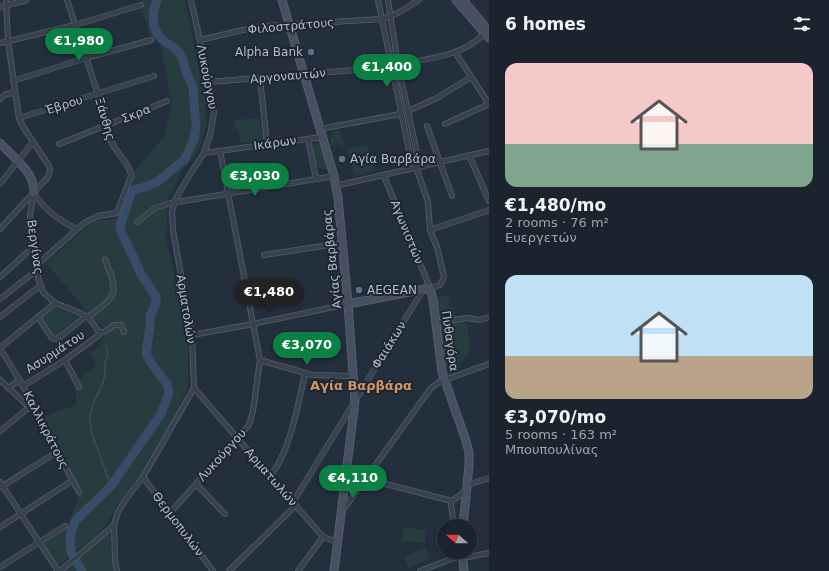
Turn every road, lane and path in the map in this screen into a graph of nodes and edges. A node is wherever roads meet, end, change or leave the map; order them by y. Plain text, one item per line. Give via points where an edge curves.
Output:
1 (26, 0) edge
2 (67, 0) edge
3 (191, 0) edge
4 (282, 0) edge
5 (378, 0) edge
6 (388, 0) edge
7 (419, 0) edge
8 (456, 0) edge
9 (463, 0) edge
10 (6, 2) edge
11 (142, 5) dead end
12 (0, 7) edge
13 (390, 16) junction
14 (382, 19) junction
15 (75, 25) junction
16 (289, 25) junction
17 (488, 33) edge
18 (151, 40) dead end
19 (200, 40) junction
20 (8, 41) junction
21 (0, 43) edge
22 (456, 52) junction
23 (86, 58) junction
24 (398, 65) junction
25 (391, 67) junction
26 (304, 74) junction
27 (154, 76) dead end
28 (471, 77) junction
29 (260, 78) junction
30 (13, 81) junction
31 (209, 82) junction
32 (15, 93) junction
33 (98, 94) junction
34 (0, 98) edge
35 (168, 101) dead end
36 (489, 104) edge
37 (408, 111) junction
38 (400, 114) junction
39 (19, 118) junction
40 (445, 124) dead end
41 (107, 126) junction
42 (427, 126) dead end
43 (320, 129) junction
44 (322, 136) junction
45 (308, 139) junction
46 (34, 142) junction
47 (0, 144) edge
48 (59, 144) dead end
49 (267, 144) junction
50 (220, 151) junction
51 (489, 151) edge
52 (204, 153) junction
53 (469, 156) junction
54 (17, 161) junction
55 (440, 162) junction
56 (416, 167) junction
57 (334, 176) junction
58 (384, 176) junction
59 (316, 179) junction
60 (0, 184) edge
61 (336, 186) junction
62 (34, 193) junction
63 (228, 193) junction
64 (452, 196) dead end
65 (489, 201) edge
66 (174, 202) junction
67 (489, 210) edge
68 (111, 214) junction
69 (114, 220) dead end
70 (137, 222) dead end
71 (0, 229) edge
72 (77, 229) junction
73 (430, 230) junction
74 (342, 243) junction
75 (33, 247) junction
76 (264, 255) dead end
77 (105, 260) dead end
78 (37, 267) junction
79 (0, 277) edge
80 (40, 285) junction
81 (427, 289) junction
82 (0, 299) edge
83 (55, 303) junction
84 (348, 304) junction
85 (87, 316) junction
86 (0, 317) edge
87 (38, 317) junction
88 (489, 317) edge
89 (436, 323) junction
90 (253, 324) junction
91 (124, 332) dead end
92 (99, 334) junction
93 (192, 335) junction
94 (0, 348) edge
95 (65, 360) junction
96 (260, 360) junction
97 (489, 364) edge
98 (305, 374) junction
99 (354, 376) junction
100 (0, 380) edge
101 (20, 380) junction
102 (445, 380) junction
103 (23, 386) junction
104 (79, 387) dead end
105 (8, 388) junction
106 (194, 388) junction
107 (355, 401) junction
108 (32, 405) junction
109 (1, 428) edge
110 (237, 438) junction
111 (57, 452) junction
112 (270, 476) junction
113 (143, 477) junction
114 (489, 478) edge
115 (366, 479) junction
116 (72, 481) junction
117 (196, 484) junction
118 (467, 485) junction
119 (1, 486) edge
120 (79, 492) dead end
121 (452, 501) junction
122 (294, 503) junction
123 (342, 512) junction
124 (170, 513) junction
125 (21, 514) junction
126 (225, 514) dead end
127 (453, 519) edge
128 (464, 519) edge
129 (114, 525) junction
130 (65, 526) dead end
131 (0, 527) edge
132 (323, 537) junction
133 (338, 542) junction
134 (39, 543) junction
135 (489, 553) edge
136 (477, 555) edge
137 (451, 559) edge
138 (463, 559) edge
139 (0, 567) edge
140 (59, 571) edge
141 (117, 571) edge
142 (213, 571) edge
143 (229, 571) edge
144 (298, 571) edge
145 (334, 571) edge
146 (420, 571) edge
147 (464, 571) edge

1 - 10 street
2 - 15 street, Ξάνθης
3 - 19 street, Λυκούργου
4 - 16 street, Αγίας Βαρβάρας
5 - 14 street
6 - 13 street
7 - 13 street, Φιλοστράτους
8 - 17 street
9 - 17 street
10 - 12 street
10 - 20 street
11 - 15 street
13 - 14 street, Φιλοστράτους
13 - 24 street
14 - 16 street, Φιλοστράτους
14 - 25 street
15 - 20 street
15 - 23 street, Ξάνθης
16 - 19 street, Φιλοστράτους via 255,28
16 - 26 street, Αγίας Βαρβάρας
17 - 22 street
18 - 23 street
19 - 31 street, Λυκούργου
20 - 21 street
20 - 30 street
22 - 24 street
22 - 28 street
23 - 30 street
23 - 33 street, Ξάνθης
24 - 37 street
25 - 26 street, Αργοναυτών
25 - 38 street
26 - 29 street, Αργοναυτών
26 - 43 street, Αγίας Βαρβάρας
27 - 33 street, Έβρου
28 - 36 street
28 - 37 street via 437,98
29 - 31 street, Αργοναυτών
29 - 49 street
30 - 32 street
31 - 52 street, Λυκούργου via 214,113
32 - 34 street
32 - 39 street
33 - 39 street, Έβρου
33 - 41 street, Ξάνθης
35 - 41 street, Σκρα
36 - 40 street
37 - 56 street via 418,158
38 - 43 street
38 - 56 street via 411,160
39 - 46 street
41 - 48 street, Σκρα
41 - 68 street, Ξάνθης via 114,148 131,173 118,212
42 - 55 street
43 - 44 street, Αγίας Βαρβάρας
44 - 45 street, Ικάρων
44 - 57 street, Αγίας Βαρβάρας
45 - 49 street, Ικάρων
45 - 59 street
46 - 54 street
46 - 62 street via 50,170 48,177
47 - 54 street
49 - 50 street, Ικάρων
50 - 52 street, Ικάρων
50 - 63 street, Λυκούργου
51 - 53 street
52 - 66 street, Αρματολών
53 - 55 street
53 - 65 street
54 - 60 street
54 - 62 street via 31,178
55 - 56 street
55 - 64 street
56 - 58 street
56 - 73 street via 429,209
57 - 59 street
57 - 61 street, Αγίας Βαρβάρας
58 - 61 street
58 - 81 street, Αγωνιστών
59 - 63 street
61 - 74 street, Αγίας Βαρβάρας
62 - 71 street
62 - 72 street via 41,204 56,217
62 - 75 street, Βεργίνας via 30,221
63 - 66 street
63 - 90 street, Λυκούργου
66 - 70 street via 155,208
66 - 93 street, Αρματολών via 173,231
67 - 73 street
68 - 69 street
68 - 72 street via 92,219
72 - 78 street
73 - 81 street via 444,277 440,285
74 - 76 street
74 - 84 street, Αγίας Βαρβάρας
75 - 78 street, Βεργίνας
75 - 79 street
77 - 85 street via 113,279 113,295 104,305
78 - 80 street, Βεργίνας
78 - 82 street
80 - 83 street, Βεργίνας via 45,295
80 - 86 street
81 - 84 street
81 - 89 street, Πυθαγόρα
81 - 107 street, Φαιάκων
83 - 85 street, Βεργίνας
83 - 87 street
84 - 90 street
84 - 99 street, Αγίας Βαρβάρας
85 - 87 street via 55,339
85 - 92 street
87 - 94 street
88 - 89 street
89 - 102 street, Πυθαγόρα
90 - 93 street
90 - 96 street, Λυκούργου
91 - 92 street, Ασυρμάτου via 121,325 116,324
92 - 95 street, Ασυρμάτου
93 - 106 street, Αρματολών
94 - 101 street, Καλλικράτους
95 - 103 street, Ασυρμάτου
95 - 104 street
96 - 98 street
96 - 110 street, Λυκούργου via 251,420
97 - 102 street
98 - 99 street
98 - 112 street via 288,442 281,460
99 - 107 street, Αγίας Βαρβάρας
100 - 105 street
101 - 103 street, Καλλικράτους
101 - 105 street
102 - 115 street via 431,388
102 - 118 street, Πυθαγόρα via 469,452
103 - 108 street, Καλλικράτους
105 - 108 street via 26,404
106 - 110 street, Αρματωλών
106 - 113 street
107 - 122 street, Φαιάκων
107 - 123 street, Αγίας Βαρβάρας
108 - 109 street
108 - 111 street, Καλλικράτους
110 - 112 street, Αρματωλών
110 - 117 street, Λυκούργου
111 - 116 street, Καλλικράτους
111 - 119 street
112 - 122 street, Αρματωλών
113 - 124 street, Θερμοπυλών
113 - 129 street via 121,505
114 - 118 street
115 - 121 street
115 - 123 street
116 - 120 street, Καλλικράτους
116 - 125 street
117 - 124 street, Λυκούργου
117 - 126 street
118 - 121 street via 463,493
118 - 128 street, Πυθαγόρα
119 - 125 street
121 - 127 street
122 - 132 street, Αρματωλών
122 - 143 street, Φαιάκων
123 - 133 street, Αγίας Βαρβάρας
124 - 142 street, Θερμοπυλών
125 - 131 street
125 - 134 street
129 - 140 street
129 - 141 street
130 - 134 street
132 - 133 street
132 - 144 street
133 - 145 street, Αγίας Βαρβάρας
134 - 139 street
134 - 140 street
135 - 136 street
137 - 146 street
138 - 147 street

